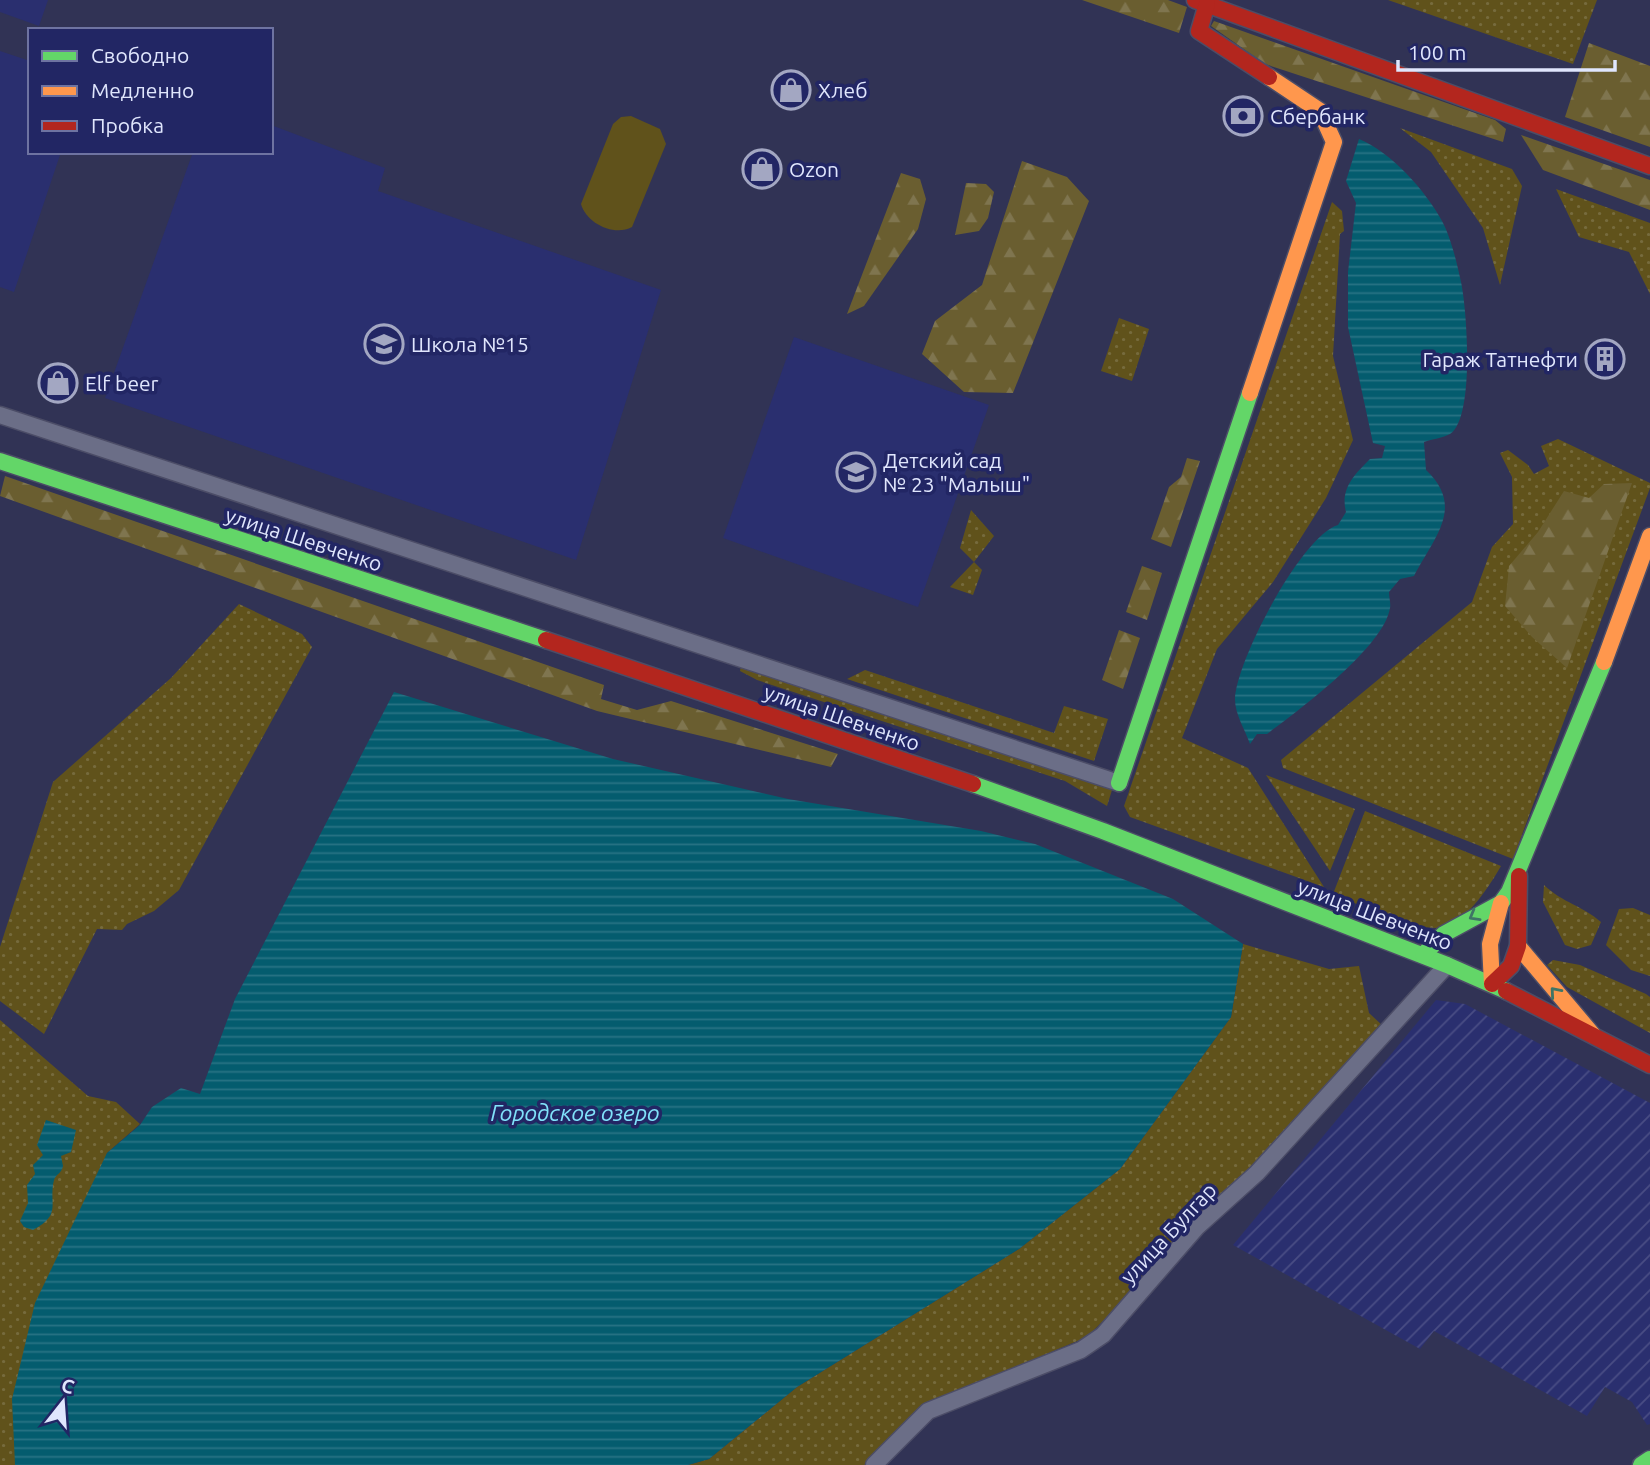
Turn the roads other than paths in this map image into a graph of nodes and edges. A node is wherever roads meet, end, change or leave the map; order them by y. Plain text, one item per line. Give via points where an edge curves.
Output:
1 (1201, 2) edge
2 (1650, 166) edge
3 (0, 415) edge
4 (0, 461) edge
5 (1650, 536) edge
6 (1119, 783) joint
7 (1519, 873) junction
8 (1501, 903) junction
9 (1518, 946) junction
10 (1423, 955) junction
11 (1447, 965) junction
12 (1492, 984) junction
13 (1595, 1037) junction
14 (1650, 1065) edge
15 (1650, 1459) edge
16 (874, 1465) edge
17 (1641, 1465) edge

1 - 2 main road
1 - 6 main road via 1199,31 1320,111 1334,142
3 - 6 street
4 - 10 main road, улица Шевченко via 860,744 1103,831
5 - 7 main road via 1590,701
7 - 8 main road
7 - 9 main road
8 -> 10 main road via 1444,934
8 - 12 main road via 1490,944
9 - 12 main road via 1511,966
13 -> 9 main road
10 - 11 main road, улица Шевченко
11 - 12 main road, улица Шевченко
11 - 16 street, улица Булгар via 1257,1172 1197,1227 1103,1335 1081,1350 928,1411
12 - 13 main road, улица Шевченко
13 - 14 main road, улица Шевченко
15 - 17 main road

